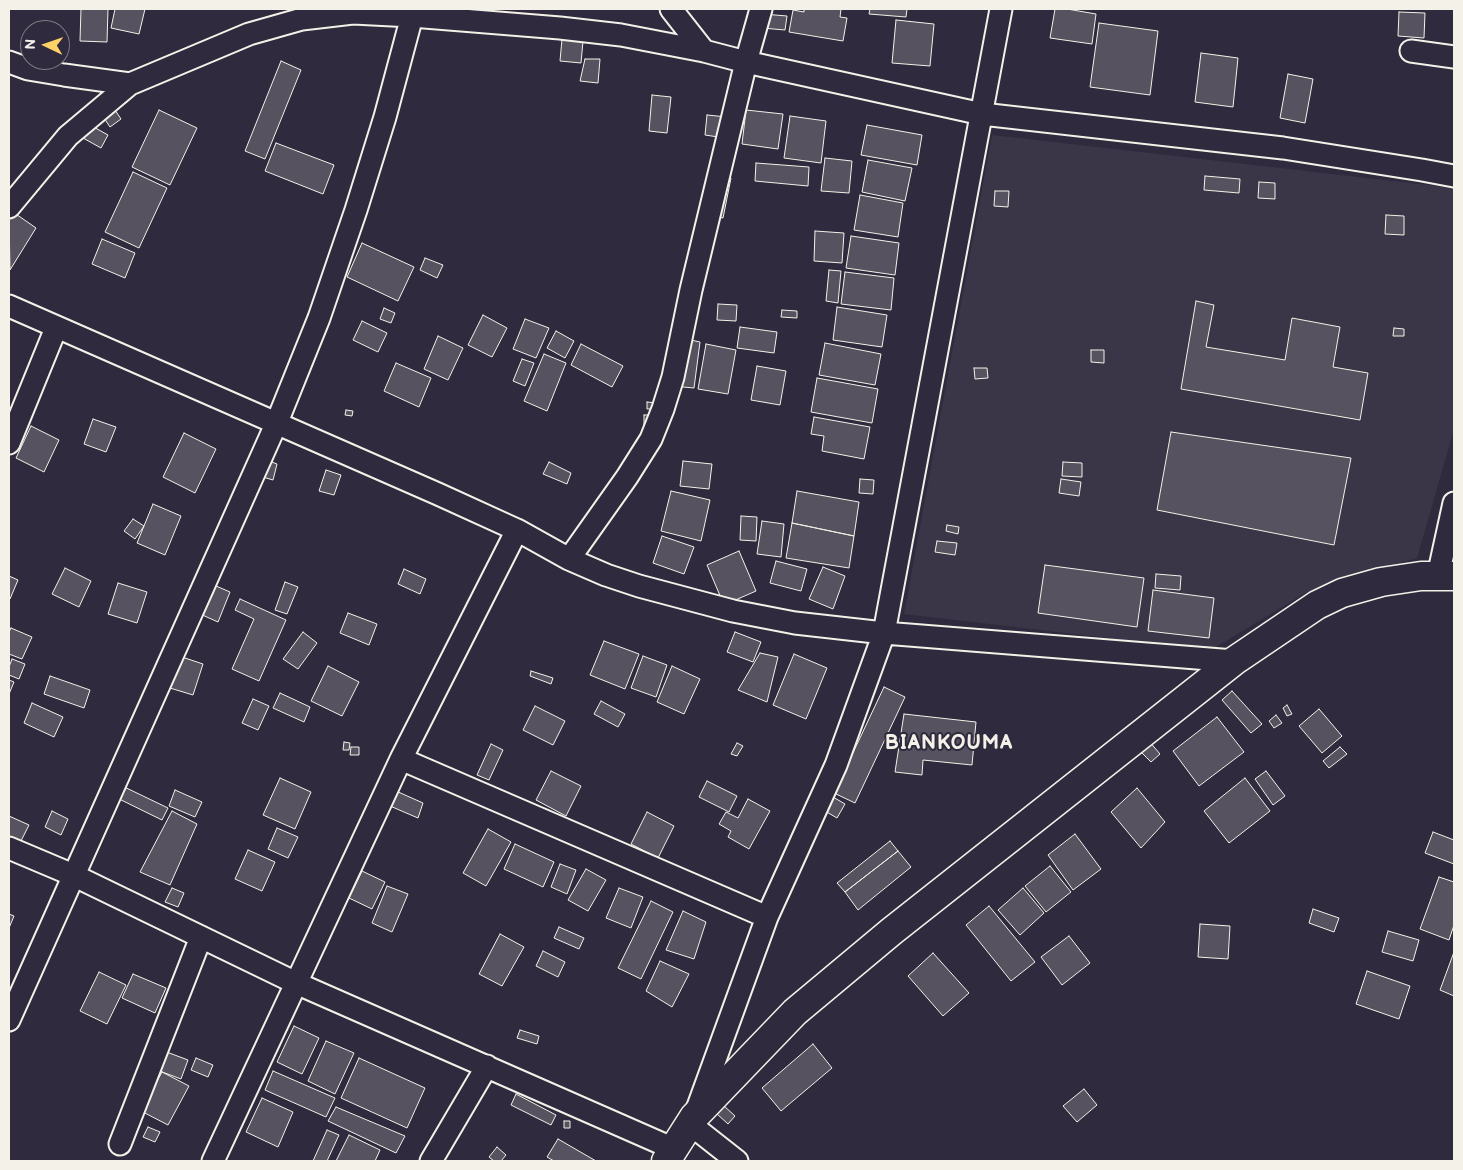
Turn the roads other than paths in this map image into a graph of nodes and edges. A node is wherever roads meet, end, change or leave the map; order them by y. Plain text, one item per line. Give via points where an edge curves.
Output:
1 (671, 9) edge
2 (761, 9) edge
3 (1001, 9) edge
4 (412, 16) junction
5 (704, 51) junction
6 (1411, 51) dead end
7 (1454, 57) edge
8 (9, 62) edge
9 (746, 62) junction
10 (130, 84) junction
11 (982, 114) junction
12 (1454, 176) edge
13 (9, 207) edge
14 (9, 306) edge
15 (56, 328) junction
16 (277, 422) junction
17 (9, 443) edge
18 (1454, 503) edge
19 (517, 530) junction
20 (568, 559) junction
21 (1446, 576) edge
22 (884, 632) junction
23 (1234, 661) junction
24 (402, 759) junction
25 (9, 848) edge
26 (73, 875) junction
27 (767, 917) junction
28 (202, 937) junction
29 (296, 983) junction
30 (9, 1020) edge
31 (487, 1066) junction
32 (692, 1120) junction
33 (120, 1144) dead end
34 (670, 1155) edge
35 (213, 1161) edge
36 (431, 1161) edge
37 (737, 1161) edge

1 - 5 street
2 - 9 street
3 - 11 street
4 - 5 street via 622,35
4 - 10 street via 353,13 302,19 249,34
4 - 16 street via 356,210
5 - 9 street
6 - 7 street
8 - 10 street via 28,69
9 - 11 street
9 - 20 street via 663,409 651,439 627,477
10 - 13 street via 68,136
11 - 12 street via 1283,148
11 - 22 street
14 - 15 street
15 - 16 street
15 - 17 street
16 - 19 street
16 - 26 street
18 - 21 street
19 - 20 street
19 - 24 street
20 - 22 street via 640,586 733,611 795,623
21 - 23 street via 1381,582 1342,592 1317,605
22 - 23 street
22 - 27 street via 836,765
23 - 32 street via 892,931 795,1012
24 - 27 street
24 - 29 street
25 - 26 street
26 - 28 street
26 - 30 street
27 - 32 street
28 - 29 street
28 - 33 street
29 - 31 street
29 - 35 street
31 - 34 street
31 - 36 street
32 - 34 street
32 - 37 street

